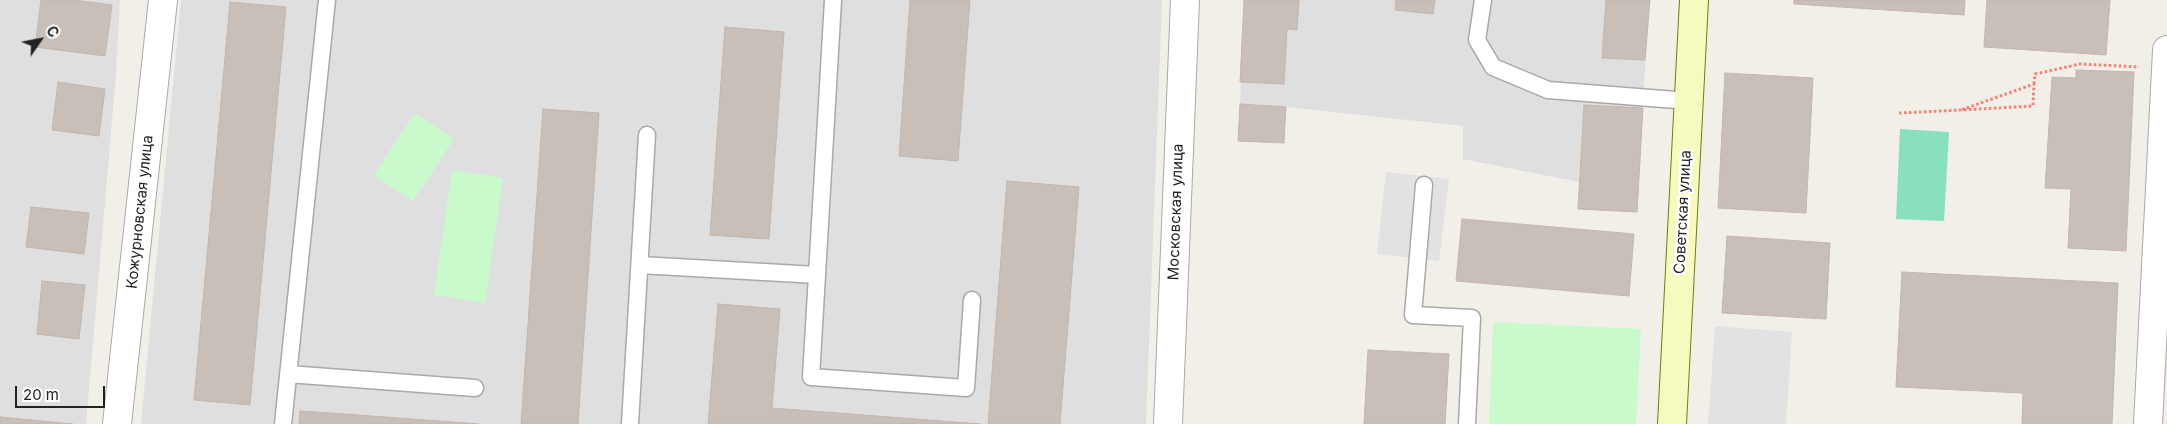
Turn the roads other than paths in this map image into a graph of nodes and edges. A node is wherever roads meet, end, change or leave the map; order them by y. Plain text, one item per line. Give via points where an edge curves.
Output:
1 (163, 0) edge
2 (327, 0) edge
3 (833, 0) edge
4 (1185, 0) edge
5 (1483, 0) edge
6 (1694, 0) edge
7 (2166, 59) edge
8 (1689, 101) junction
9 (647, 135) dead end
10 (1424, 186) dead end
11 (640, 265) junction
12 (818, 275) junction
13 (972, 300) dead end
14 (288, 374) junction
15 (475, 388) dead end
16 (117, 424) edge
17 (283, 424) edge
18 (630, 424) edge
19 (1168, 424) edge
20 (1467, 424) edge
21 (1672, 424) edge
22 (2148, 424) edge

1 - 16 street, Кожурновская улица
2 - 14 lane
3 - 12 lane
4 - 19 street, Московская улица
5 - 8 lane via 1477,40 1493,67 1548,90
6 - 8 main road, Советская улица
7 - 22 street
8 - 21 main road, Советская улица
9 - 11 lane
10 - 20 lane via 1414,315 1472,318
11 - 12 lane
11 - 18 lane
12 - 13 lane via 811,377 966,388
14 - 15 lane
14 - 17 lane

